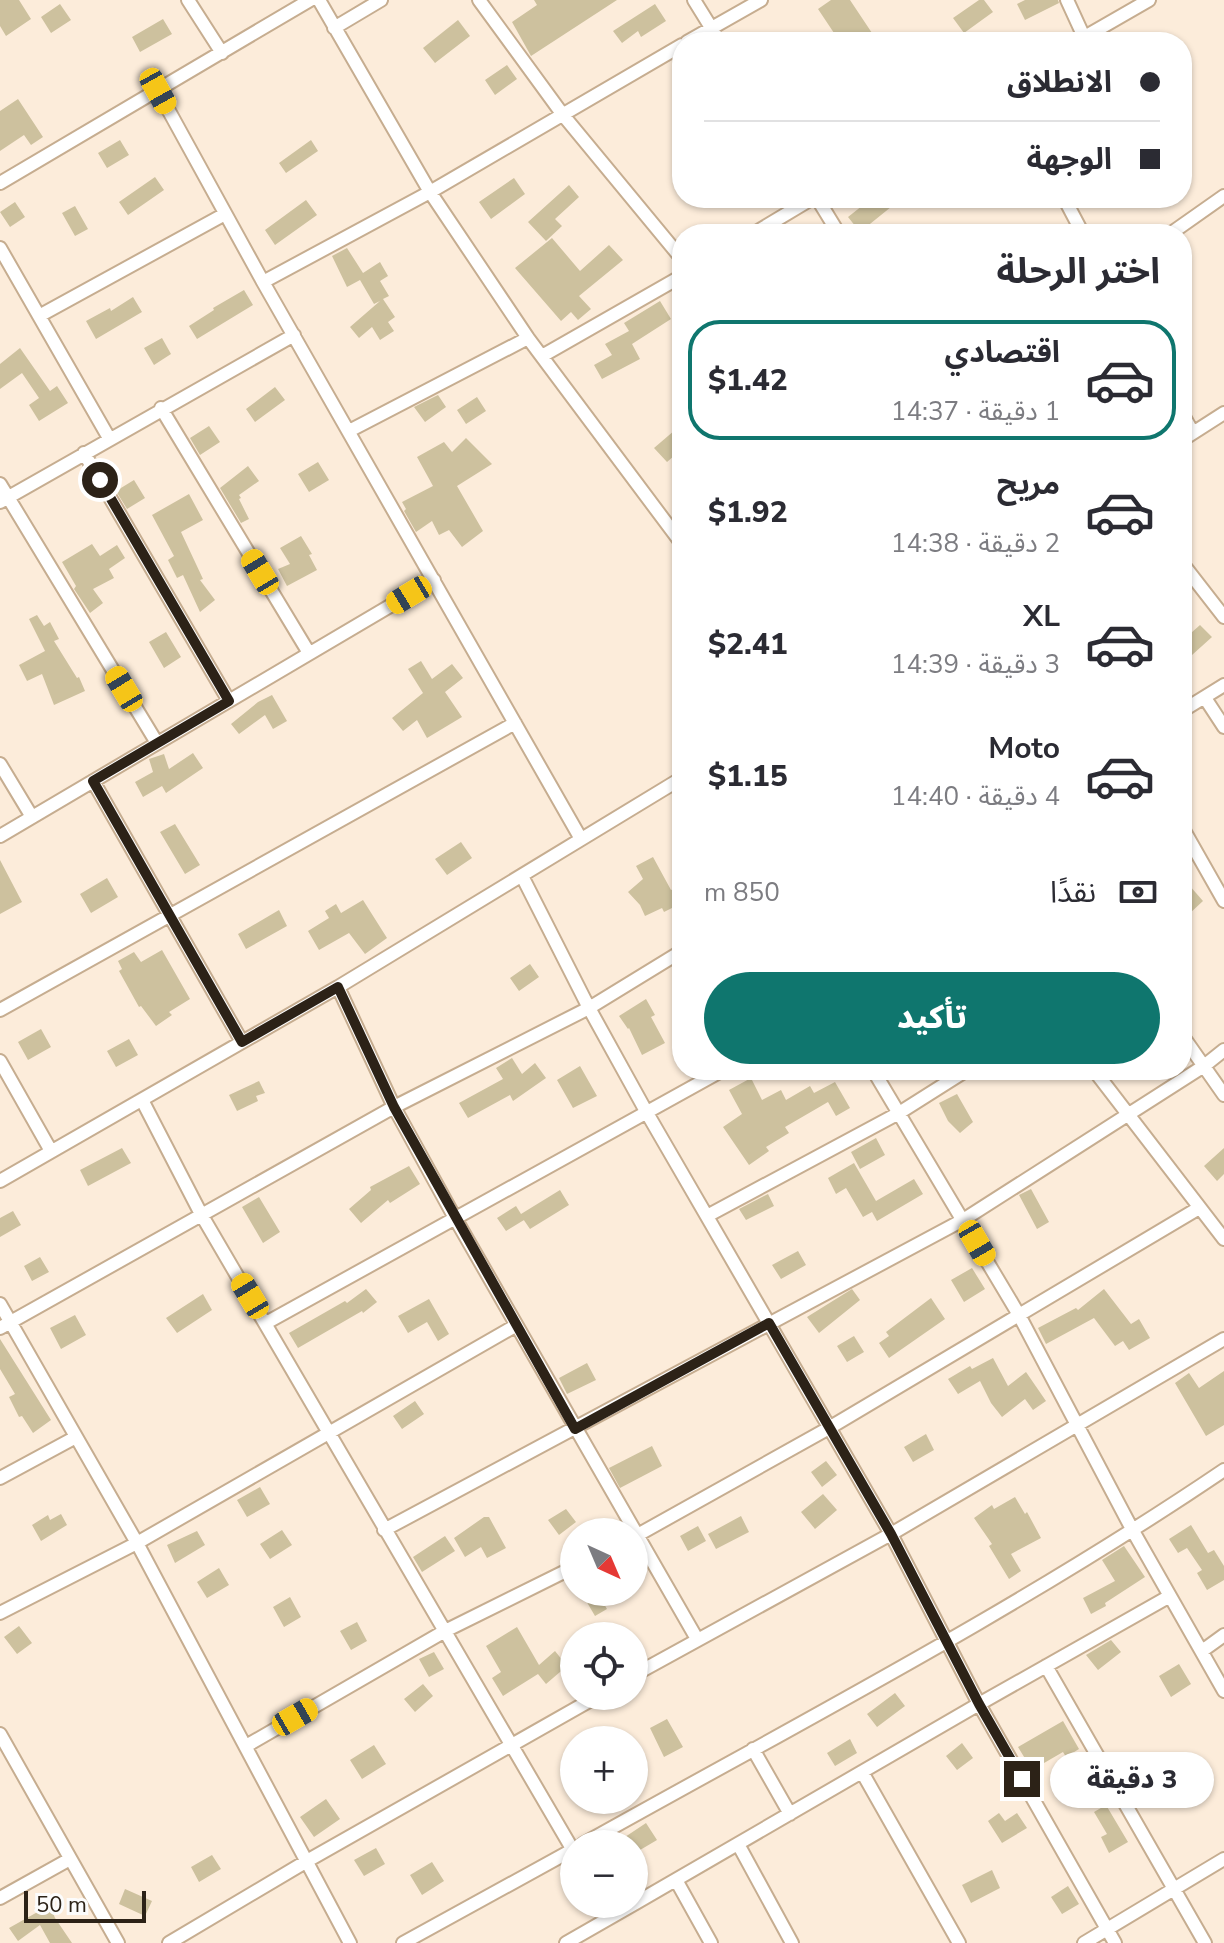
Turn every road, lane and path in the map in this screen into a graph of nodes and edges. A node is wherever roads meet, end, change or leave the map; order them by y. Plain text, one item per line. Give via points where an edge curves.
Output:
1 (188, 0) edge
2 (310, 0) edge
3 (319, 0) edge
4 (381, 0) edge
5 (479, 0) edge
6 (694, 0) edge
7 (761, 0) edge
8 (1067, 0) edge
9 (1149, 0) edge
10 (334, 28) junction
11 (711, 28) junction
12 (704, 32) edge
13 (714, 32) edge
14 (1078, 32) edge
15 (1092, 32) edge
16 (672, 50) edge
17 (222, 53) junction
18 (158, 91) junction
19 (563, 115) junction
20 (0, 183) edge
21 (430, 192) junction
22 (1224, 196) edge
23 (798, 208) edge
24 (225, 214) junction
25 (770, 224) edge
26 (1184, 224) edge
27 (672, 247) edge
28 (0, 248) edge
29 (263, 282) junction
30 (672, 282) edge
31 (39, 316) junction
32 (294, 335) junction
33 (528, 338) junction
34 (542, 356) junction
35 (161, 408) junction
36 (1224, 413) edge
37 (349, 431) junction
38 (1192, 434) edge
39 (109, 438) junction
40 (84, 453) junction
41 (0, 484) edge
42 (4, 499) edge
43 (672, 531) edge
44 (1192, 576) edge
45 (434, 580) junction
46 (1224, 617) edge
47 (309, 653) junction
48 (1224, 685) edge
49 (1205, 698) junction
50 (229, 701) junction
51 (1192, 705) edge
52 (515, 723) junction
53 (1224, 727) edge
54 (157, 743) junction
55 (0, 764) edge
56 (93, 781) junction
57 (672, 784) edge
58 (32, 817) junction
59 (0, 836) edge
60 (581, 839) junction
61 (1192, 845) edge
62 (522, 876) junction
63 (1224, 901) edge
64 (170, 915) junction
65 (672, 957) edge
66 (338, 987) junction
67 (589, 1008) junction
68 (0, 1010) edge
69 (242, 1042) junction
70 (1192, 1049) edge
71 (1224, 1050) edge
72 (0, 1061) edge
73 (1204, 1066) junction
74 (1192, 1073) edge
75 (705, 1080) edge
76 (879, 1080) edge
77 (951, 1080) edge
78 (1102, 1080) edge
79 (1182, 1080) edge
80 (1224, 1095) edge
81 (142, 1100) junction
82 (394, 1107) junction
83 (647, 1113) junction
84 (899, 1113) junction
85 (1127, 1114) junction
86 (51, 1151) junction
87 (0, 1181) edge
88 (1199, 1208) junction
89 (201, 1214) junction
90 (707, 1216) junction
91 (455, 1218) junction
92 (963, 1220) junction
93 (1224, 1239) edge
94 (0, 1304) edge
95 (1019, 1315) junction
96 (266, 1323) junction
97 (769, 1323) junction
98 (5, 1326) edge
99 (515, 1326) junction
100 (1224, 1339) edge
101 (1076, 1425) junction
102 (829, 1428) junction
103 (575, 1429) junction
104 (330, 1433) junction
105 (76, 1437) junction
106 (1224, 1470) edge
107 (0, 1478) edge
108 (624, 1518) edge
109 (384, 1530) junction
110 (648, 1530) edge
111 (1133, 1531) junction
112 (891, 1534) junction
113 (137, 1543) junction
114 (648, 1558) edge
115 (560, 1574) edge
116 (1170, 1596) junction
117 (0, 1613) edge
118 (445, 1631) junction
119 (1224, 1635) edge
120 (697, 1639) junction
121 (947, 1640) junction
122 (1202, 1651) junction
123 (1046, 1666) junction
124 (648, 1667) edge
125 (1224, 1691) edge
126 (979, 1704) junction
127 (573, 1710) edge
128 (0, 1734) edge
129 (246, 1746) junction
130 (510, 1746) junction
131 (753, 1749) junction
132 (4, 1752) edge
133 (862, 1772) junction
134 (790, 1814) junction
135 (564, 1830) edge
136 (610, 1830) edge
137 (738, 1844) junction
138 (560, 1858) edge
139 (70, 1859) junction
140 (1224, 1859) edge
141 (307, 1861) junction
142 (676, 1880) junction
143 (1174, 1889) junction
144 (648, 1896) edge
145 (0, 1898) edge
146 (609, 1918) edge
147 (1107, 1930) junction
148 (118, 1943) edge
149 (169, 1943) edge
150 (350, 1943) edge
151 (403, 1943) edge
152 (566, 1943) edge
153 (711, 1943) edge
154 (792, 1943) edge
155 (959, 1943) edge
156 (1084, 1943) edge
157 (1115, 1943) edge
158 (1205, 1943) edge

1 - 17 street
2 - 17 street
3 - 10 street
4 - 10 street
5 - 19 street
6 - 11 street
7 - 11 street
8 - 14 street
9 - 15 street
10 - 21 street
11 - 12 street
11 - 13 street
16 - 19 street
17 - 18 street
18 - 20 street
18 - 24 street
19 - 21 street
19 - 27 street
21 - 29 street
21 - 33 street
22 - 26 street
23 - 25 street
24 - 29 street
24 - 31 street
28 - 31 street
29 - 32 street
30 - 34 street
31 - 39 street
32 - 35 street
32 - 37 street
33 - 34 street
33 - 37 street
34 - 43 street
35 - 39 street
35 - 47 street
36 - 38 street
37 - 45 street
39 - 40 street
40 - 42 street
40 - 50 street
41 - 42 street
42 - 54 street
44 - 46 street
45 - 47 street
45 - 52 street
47 - 50 street
48 - 49 street
49 - 51 street
49 - 53 street
50 - 54 street
52 - 60 street
52 - 64 street
54 - 56 street
55 - 58 street
56 - 58 street
56 - 64 street
57 - 60 street
58 - 59 street
60 - 62 street
61 - 63 street
62 - 66 street
62 - 67 street
64 - 68 street
64 - 69 street
65 - 67 street
66 - 69 street
66 - 82 street
67 - 82 street
67 - 83 street
69 - 81 street
70 - 73 street
71 - 73 street
72 - 86 street
73 - 74 street
73 - 80 street
75 - 83 street
76 - 84 street
77 - 84 street
78 - 85 street
79 - 85 street
81 - 86 street
81 - 89 street
82 - 89 street
82 - 91 street
83 - 90 street
83 - 91 street
84 - 90 street
84 - 92 street
85 - 88 street
85 - 92 street
86 - 87 street
88 - 93 street
88 - 95 street
89 - 96 street
89 - 98 street
90 - 97 street
91 - 96 street
91 - 99 street
92 - 95 street
92 - 97 street
94 - 98 street
95 - 101 street
95 - 102 street
96 - 104 street
97 - 102 street
97 - 103 street
98 - 105 street
99 - 103 street
99 - 104 street
100 - 101 street
101 - 111 street
101 - 112 street
102 - 110 street
102 - 112 street
103 - 108 street
103 - 109 street
104 - 109 street
104 - 113 street
105 - 107 street
105 - 113 street
106 - 111 street
109 - 118 street
111 - 116 street
111 - 121 street
112 - 120 street
112 - 121 street
113 - 117 street
113 - 129 street
114 - 120 street
115 - 118 street
116 - 122 street
116 - 123 street
118 - 129 street
118 - 130 street
119 - 122 street
120 - 124 street
121 - 126 street
121 - 131 street
122 - 125 street
123 - 126 street
123 - 143 street
126 - 133 street
126 - 147 street
127 - 130 street
128 - 132 street
129 - 141 street
130 - 135 street
130 - 141 street
131 - 134 street
131 - 136 street
132 - 139 street
133 - 134 street
133 - 155 street
134 - 137 street
137 - 142 street
137 - 154 street
138 - 151 street
139 - 145 street
139 - 148 street
140 - 143 street
141 - 149 street
141 - 150 street
142 - 144 street
142 - 153 street
143 - 147 street
143 - 158 street
146 - 152 street
147 - 156 street
147 - 157 street

